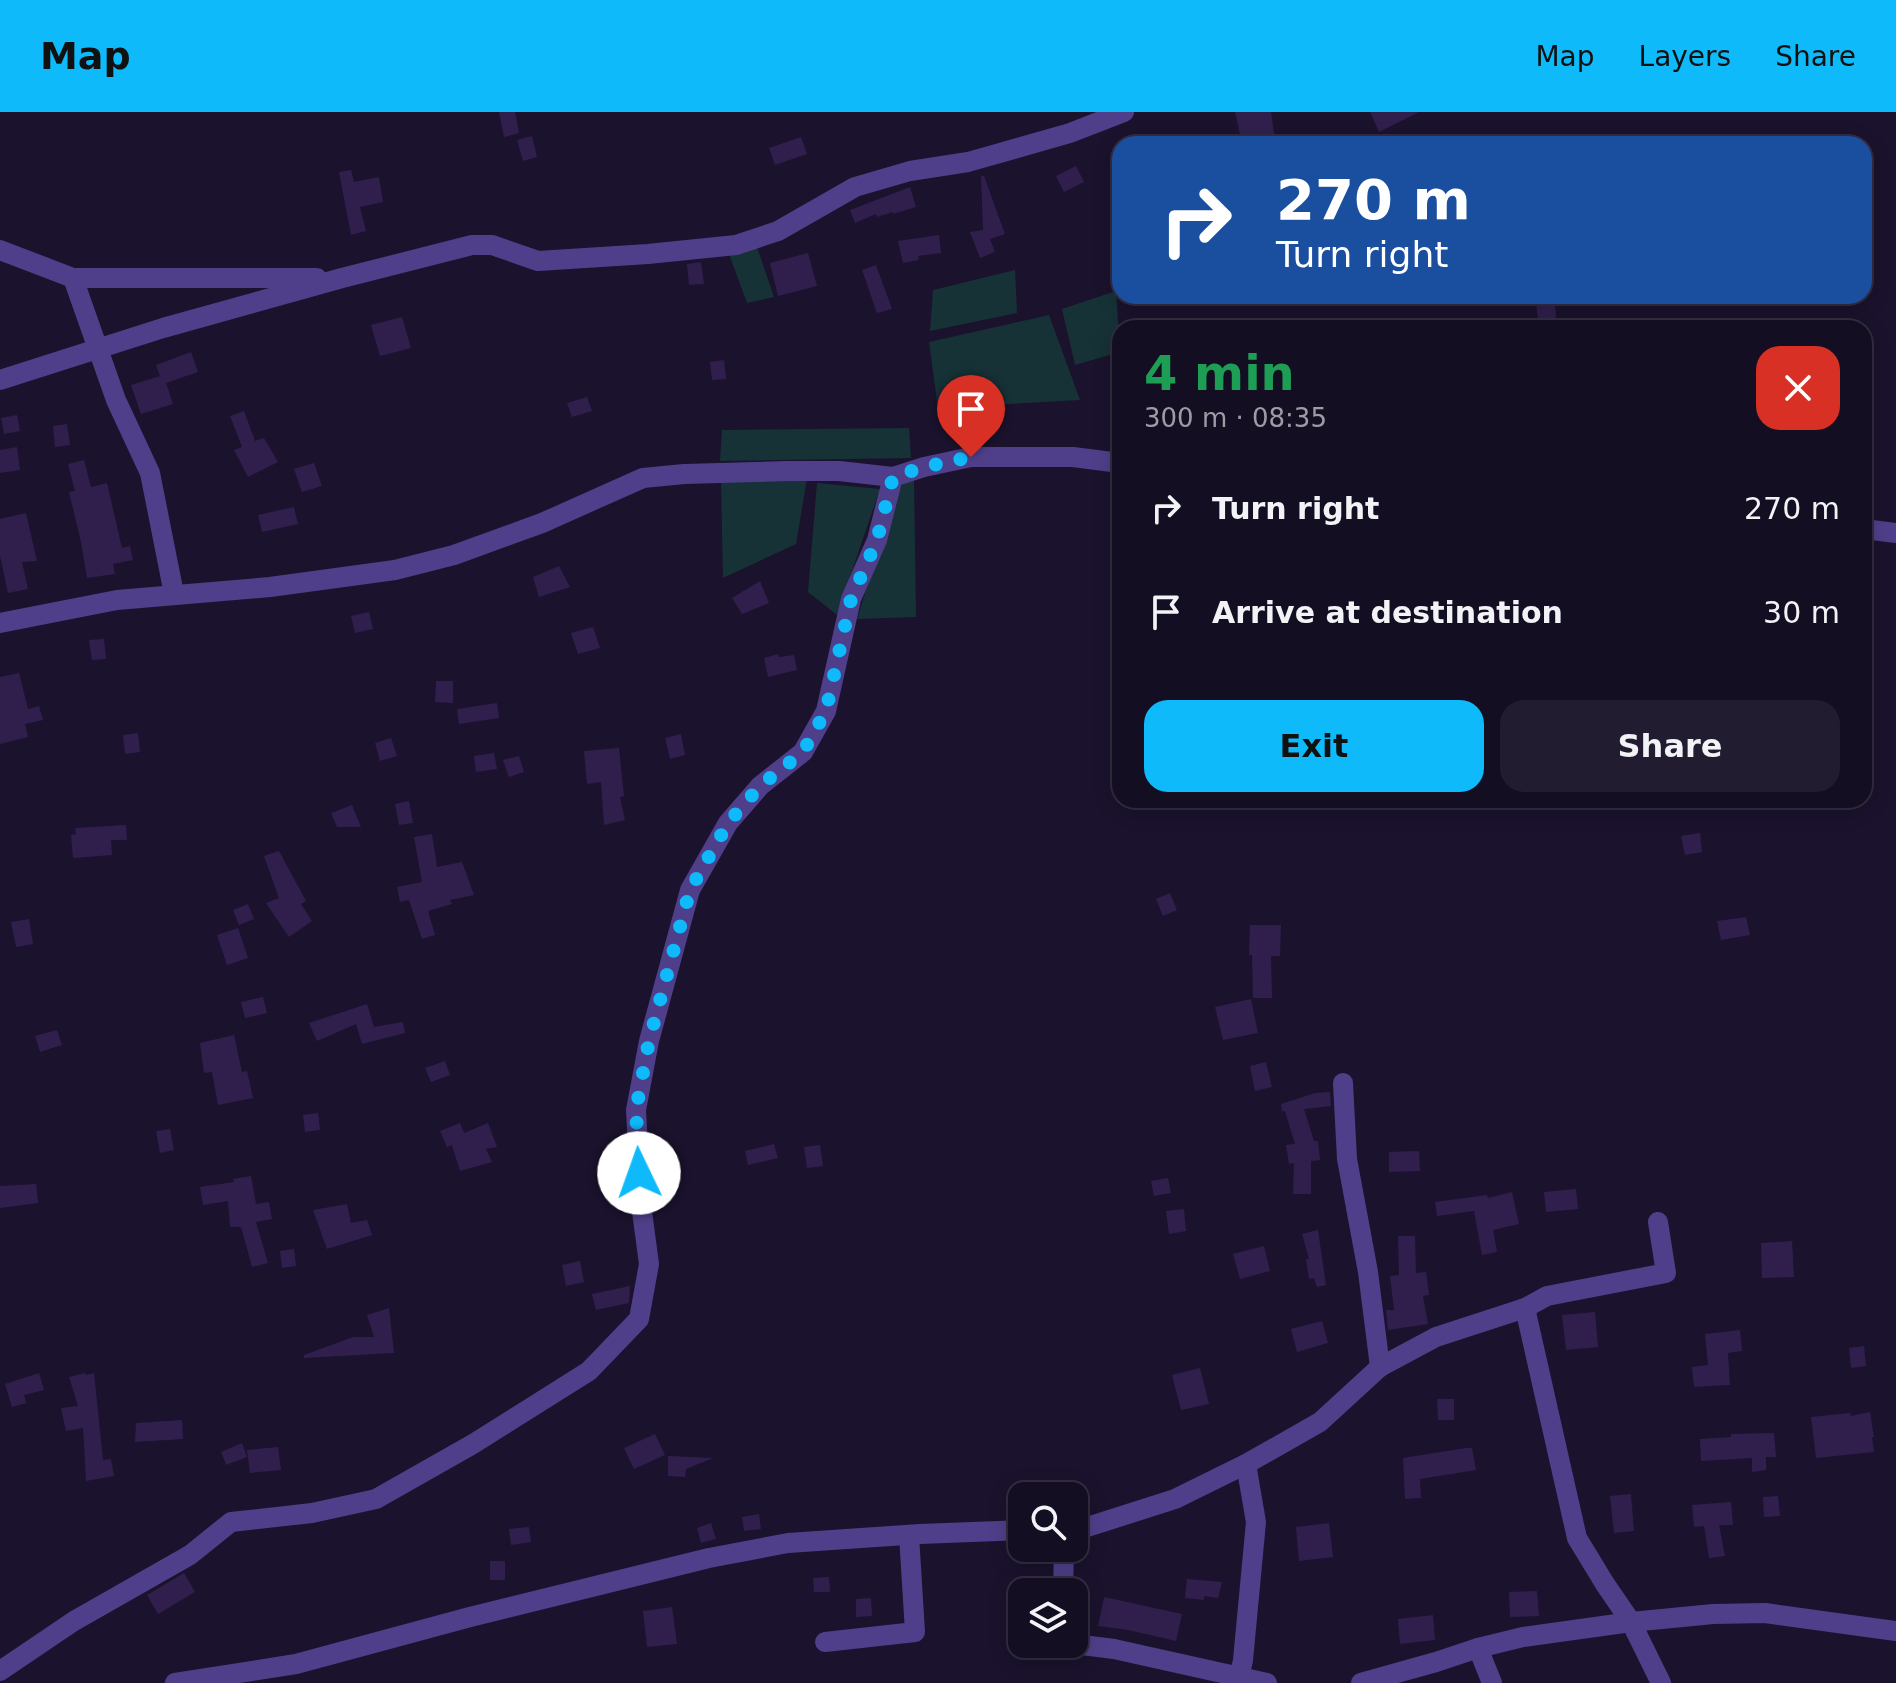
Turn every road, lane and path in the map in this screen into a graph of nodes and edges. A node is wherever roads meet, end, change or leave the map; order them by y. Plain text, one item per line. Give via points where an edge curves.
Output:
1 (1124, 112) edge
2 (0, 250) edge
3 (73, 278) junction
4 (342, 278) junction
5 (99, 347) junction
6 (0, 380) edge
7 (1112, 462) edge
8 (893, 477) junction
9 (1872, 530) edge
10 (1896, 533) edge
11 (174, 594) junction
12 (0, 623) edge
13 (1343, 1083) dead end
14 (1658, 1222) dead end
15 (1525, 1308) junction
16 (1380, 1367) junction
17 (1246, 1464) junction
18 (1088, 1527) edge
19 (1008, 1531) edge
20 (909, 1535) junction
21 (1631, 1622) junction
22 (1896, 1631) edge
23 (825, 1642) dead end
24 (1088, 1646) edge
25 (1478, 1648) junction
26 (0, 1671) edge
27 (1238, 1680) edge
28 (175, 1683) edge
29 (1267, 1683) edge
30 (1361, 1683) edge
31 (1492, 1683) edge
32 (1661, 1683) edge

1 - 4 street via 968,162 855,187 778,231 736,245 538,261 509,249 472,245
2 - 3 street
3 - 4 street
3 - 5 street
4 - 5 street
5 - 6 street
5 - 11 street via 116,400 150,473
7 - 8 street via 971,457
8 - 11 street via 788,471 643,478 542,523 395,570
8 - 26 street via 877,540 851,599 826,711 803,752 760,786 728,823 690,890 636,1110 649,1264 639,1319 589,1371 376,1499 231,1522 190,1555 74,1621
9 - 10 street
11 - 12 street
13 - 16 street via 1347,1159
14 - 15 street via 1666,1273 1547,1296
15 - 16 street via 1436,1337
15 - 21 street via 1577,1538
16 - 17 street via 1320,1422
17 - 18 street via 1175,1499
17 - 27 street via 1256,1522
19 - 20 street
20 - 23 street via 915,1632
20 - 28 street via 788,1543 709,1558 296,1664
21 - 22 street via 1765,1613
21 - 25 street
21 - 32 street
24 - 27 street
25 - 30 street
25 - 31 street
27 - 29 street

